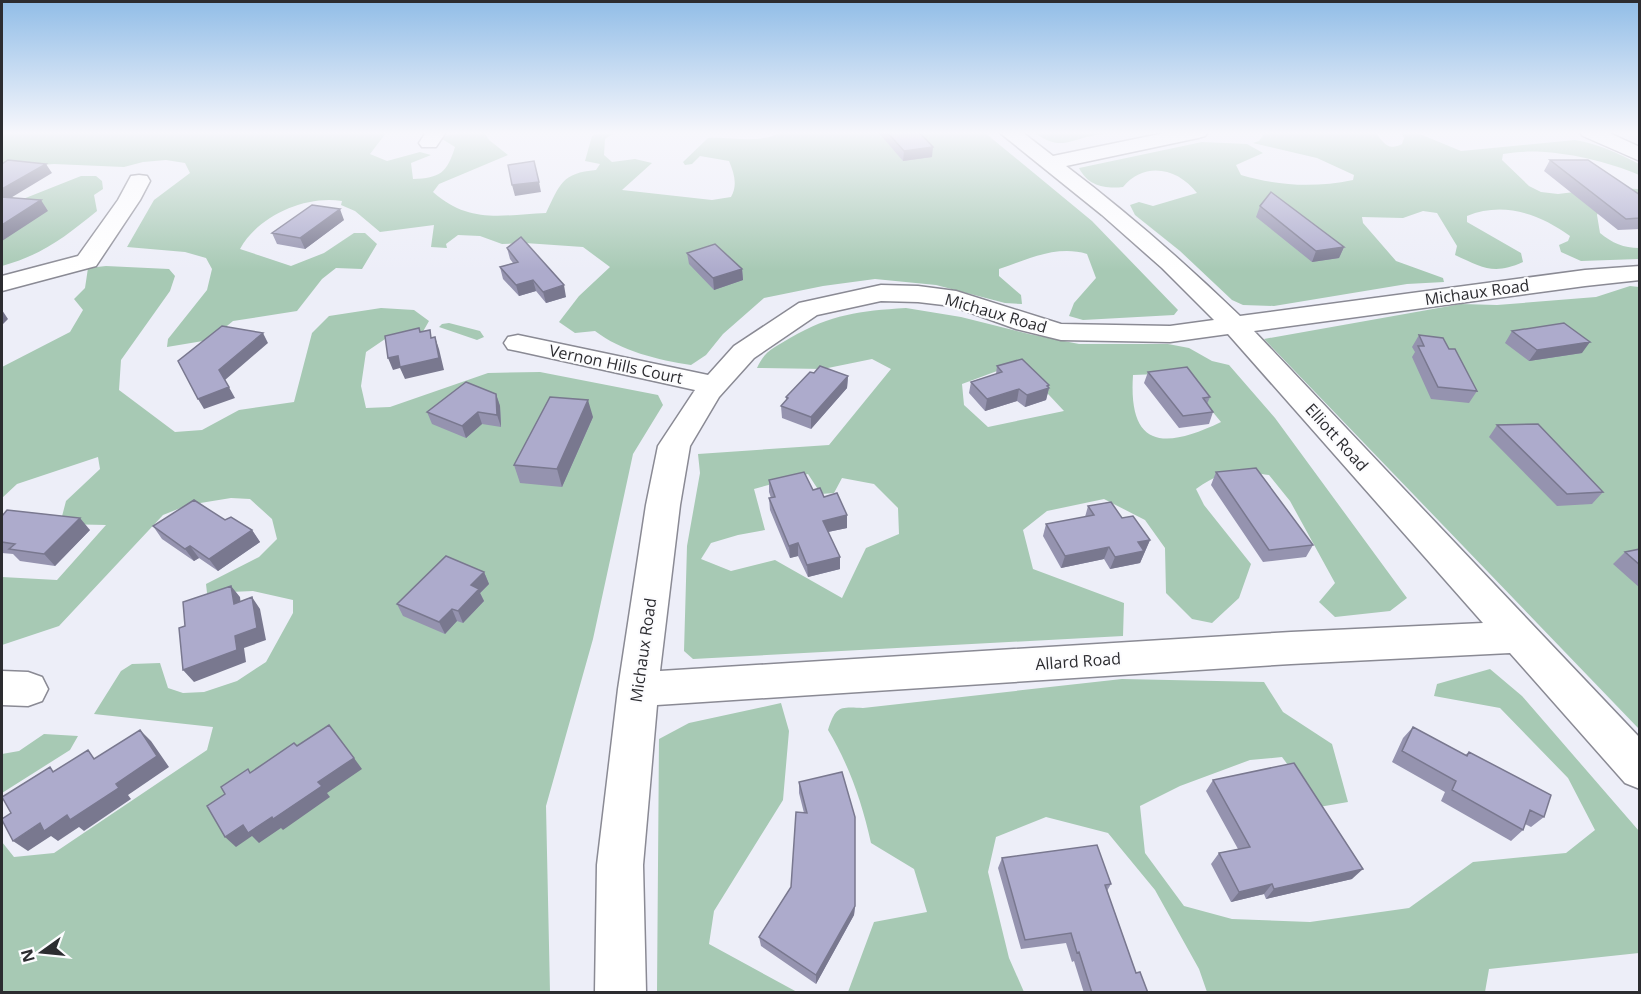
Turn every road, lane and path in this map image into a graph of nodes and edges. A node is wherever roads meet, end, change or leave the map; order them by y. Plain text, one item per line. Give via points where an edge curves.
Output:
1 (1069, 178) edge
2 (139, 181) dead end
3 (1640, 273) edge
4 (2, 284) edge
5 (1234, 325) junction
6 (518, 343) dead end
7 (714, 385) junction
8 (1519, 637) junction
9 (638, 689) junction
10 (1640, 769) edge
11 (620, 993) edge

1 - 5 street, Elliott Road via 1171,262
2 - 4 street via 87,261
3 - 5 street, Michaux Road
5 - 7 street, Michaux Road via 1170,334 1061,332 956,299 881,293 808,309 744,352
5 - 8 street, Elliott Road
6 - 7 street, Vernon Hills Court
7 - 9 street, Michaux Road via 674,446
8 - 9 street, Allard Road
8 - 10 street, Elliott Road
9 - 11 street, Michaux Road via 620,865

